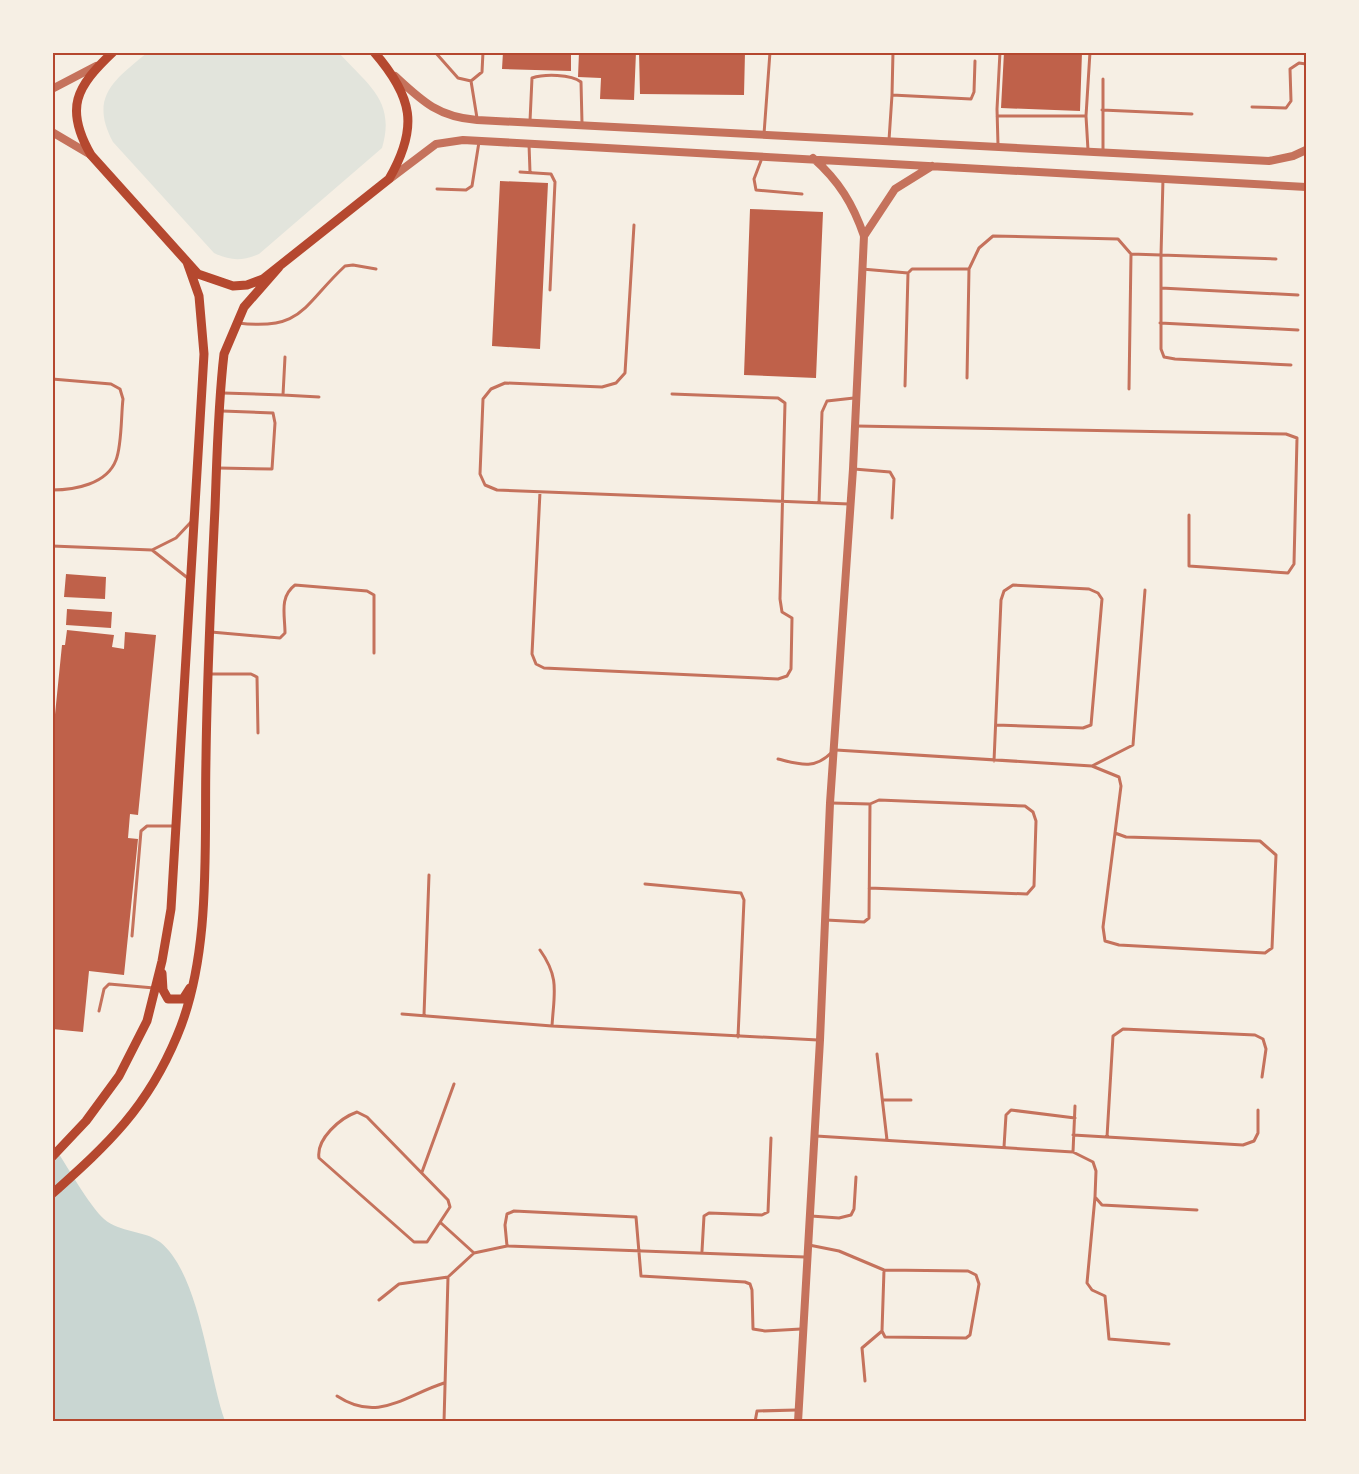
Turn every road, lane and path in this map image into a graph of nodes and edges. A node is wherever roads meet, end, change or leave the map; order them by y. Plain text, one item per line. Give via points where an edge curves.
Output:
1 (113, 52) edge
2 (374, 52) edge
3 (435, 52) edge
4 (483, 52) edge
5 (770, 52) edge
6 (893, 52) edge
7 (1000, 52) edge
8 (1090, 52) edge
9 (975, 61) dead end
10 (102, 63) junction
11 (1306, 64) edge
12 (392, 73) junction
13 (1103, 79) dead end
14 (471, 81) junction
15 (52, 88) edge
16 (892, 95) junction
17 (1252, 107) dead end
18 (1102, 110) junction
19 (1192, 114) dead end
20 (997, 116) junction
21 (1086, 116) junction
22 (477, 120) junction
23 (530, 122) junction
24 (582, 125) junction
25 (52, 132) edge
26 (764, 135) junction
27 (890, 140) junction
28 (479, 141) junction
29 (529, 142) junction
30 (998, 147) junction
31 (1306, 150) edge
32 (1088, 152) junction
33 (1104, 152) junction
34 (91, 155) junction
35 (763, 156) junction
36 (813, 158) junction
37 (933, 165) junction
38 (520, 172) dead end
39 (530, 172) junction
40 (1163, 177) junction
41 (389, 179) junction
42 (1306, 187) edge
43 (437, 189) dead end
44 (802, 195) dead end
45 (634, 225) dead end
46 (864, 236) junction
47 (1131, 254) junction
48 (1161, 255) junction
49 (1276, 259) dead end
50 (188, 262) junction
51 (279, 267) junction
52 (376, 269) dead end
53 (862, 269) junction
54 (969, 269) junction
55 (908, 273) junction
56 (1161, 288) junction
57 (550, 290) dead end
58 (1298, 295) dead end
59 (236, 323) junction
60 (1160, 323) junction
61 (1298, 330) dead end
62 (285, 357) dead end
63 (1292, 365) dead end
64 (968, 378) dead end
65 (52, 379) edge
66 (905, 386) dead end
67 (1129, 389) dead end
68 (221, 393) junction
69 (672, 394) dead end
70 (283, 395) junction
71 (319, 397) dead end
72 (856, 398) junction
73 (220, 410) junction
74 (854, 426) junction
75 (217, 468) junction
76 (853, 469) junction
77 (52, 490) edge
78 (540, 492) junction
79 (782, 503) junction
80 (819, 503) junction
81 (850, 504) junction
82 (1189, 515) dead end
83 (196, 517) junction
84 (892, 518) dead end
85 (52, 546) edge
86 (152, 550) junction
87 (192, 582) junction
88 (1145, 590) dead end
89 (209, 632) junction
90 (374, 653) dead end
91 (207, 674) junction
92 (996, 725) junction
93 (258, 733) dead end
94 (833, 750) junction
95 (778, 759) dead end
96 (994, 761) junction
97 (1092, 766) junction
98 (830, 803) junction
99 (870, 804) junction
100 (176, 826) junction
101 (1115, 833) junction
102 (429, 875) dead end
103 (645, 884) dead end
104 (870, 888) junction
105 (825, 920) junction
106 (132, 936) dead end
107 (540, 950) dead end
108 (162, 961) junction
109 (195, 977) junction
110 (156, 988) junction
111 (99, 1011) dead end
112 (402, 1014) dead end
113 (424, 1016) junction
114 (552, 1026) junction
115 (738, 1037) junction
116 (820, 1040) junction
117 (877, 1054) dead end
118 (1262, 1077) dead end
119 (454, 1084) dead end
120 (883, 1100) junction
121 (911, 1100) dead end
122 (1075, 1106) dead end
123 (1258, 1110) dead end
124 (1075, 1118) junction
125 (1073, 1135) junction
126 (814, 1136) junction
127 (1107, 1137) junction
128 (771, 1138) dead end
129 (887, 1140) junction
130 (1004, 1147) junction
131 (1072, 1152) junction
132 (52, 1157) edge
133 (422, 1172) junction
134 (856, 1177) dead end
135 (52, 1194) edge
136 (1095, 1197) junction
137 (1197, 1210) dead end
138 (810, 1216) junction
139 (441, 1223) junction
140 (808, 1245) junction
141 (507, 1246) junction
142 (638, 1250) junction
143 (702, 1251) junction
144 (474, 1253) junction
145 (807, 1257) junction
146 (884, 1270) junction
147 (448, 1277) junction
148 (379, 1300) dead end
149 (803, 1329) junction
150 (882, 1331) junction
151 (1169, 1344) dead end
152 (865, 1381) dead end
153 (444, 1383) junction
154 (337, 1396) dead end
155 (798, 1410) junction
156 (444, 1422) edge
157 (754, 1422) edge
158 (798, 1422) edge

1 - 10 main road
2 - 12 main road
3 - 14 lane via 458,78
4 - 14 lane via 482,72
5 - 26 lane
6 - 16 lane
7 - 20 lane
8 - 21 lane
9 - 16 lane via 971,99
10 - 15 street
10 - 34 main road via 78,93 75,111 76,127
11 - 17 lane via 1299,63 1290,69 1291,101 1286,108
12 - 22 street via 443,114
12 - 41 main road via 402,90 409,123 402,157
13 - 18 lane
14 - 22 lane
16 - 27 lane
18 - 19 lane
18 - 33 lane
20 - 21 lane
20 - 30 lane
21 - 32 lane
22 - 23 street
23 - 24 street
23 - 24 lane via 532,78 576,78 582,82
24 - 26 street
25 - 34 street
26 - 27 street
27 - 30 street
28 - 29 street
28 - 41 street via 450,140 436,144
28 - 43 lane via 472,186 466,190
29 - 35 street
29 - 39 lane
30 - 32 street
31 - 33 street via 1269,161
32 - 33 street
34 - 50 main road
35 - 36 street
35 - 44 lane via 754,179 756,190
36 - 37 street
36 - 46 street via 841,187
37 - 40 street
37 - 46 street via 895,189
38 - 39 lane
39 - 57 lane via 551,174 555,182
40 - 42 street
40 - 48 lane
41 - 51 main road
45 - 78 lane via 625,373 616,383 602,387 506,383 491,389 483,399 480,474 485,485 497,490
46 - 53 street
47 - 48 lane
47 - 54 lane via 1118,239 993,236 979,248
47 - 67 lane
48 - 49 lane
48 - 56 lane
50 - 51 main road via 198,274 233,286 247,285
50 - 83 main road via 199,296 204,334
51 - 59 main road via 244,307
52 - 59 lane via 345,267 298,317 264,327
53 - 55 lane
53 - 72 street
54 - 55 lane via 912,269
54 - 64 lane
55 - 66 lane
56 - 58 lane
56 - 60 lane
59 - 68 main road via 225,354
60 - 61 lane
60 - 63 lane via 1164,357
62 - 70 lane
65 - 77 lane via 111,384 120,390 123,399 116,460 100,478 78,490
68 - 70 lane
68 - 73 main road
69 - 79 lane via 782,400
70 - 71 lane
72 - 74 street
72 - 80 lane via 827,401 822,412
73 - 75 main road
73 - 75 lane via 273,413 275,423 272,469
74 - 76 street
74 - 82 lane via 1286,434 1297,438 1294,564 1288,573 1189,566
75 - 89 main road
76 - 81 street
76 - 84 lane via 890,472 894,479
78 - 79 lane
78 - 79 lane via 532,654 536,664 544,668 787,676 791,669 792,618 782,612 780,599
79 - 80 lane
80 - 81 lane
81 - 94 street
83 - 86 lane via 176,538
83 - 87 main road
85 - 86 lane
86 - 87 lane
87 - 100 main road
88 - 97 lane via 1132,744
89 - 90 lane via 280,638 285,633 286,591 295,585 368,591 374,595
89 - 91 main road
91 - 93 lane via 257,677
91 - 109 main road via 204,849
92 - 92 lane via 1004,591 1013,585 1098,592 1102,599 1091,725
92 - 96 lane
94 - 95 lane via 821,763 804,765
94 - 96 lane
94 - 98 street
96 - 97 lane
97 - 101 lane via 1119,777
98 - 99 lane
98 - 105 street
99 - 104 lane
99 - 104 lane via 879,800 1025,806 1036,821 1034,886 1027,894
100 - 106 lane via 147,826 141,831
100 - 108 main road via 171,909
101 - 101 lane via 1103,927 1105,941 1265,953 1272,948 1276,855 1260,841 1125,837
102 - 113 lane
103 - 115 lane via 741,893 744,900
104 - 105 lane via 867,922
105 - 116 street
107 - 114 lane via 555,979
108 - 109 main road via 163,990 168,999 183,999
108 - 110 main road
109 - 135 main road via 177,1036 152,1087 128,1122
110 - 111 lane via 109,984
110 - 132 main road via 147,1022 118,1076 69,1142
112 - 113 lane
113 - 114 lane
114 - 115 lane
115 - 116 lane
116 - 126 street
117 - 120 lane
118 - 127 lane via 1266,1049 1263,1039 1255,1035 1123,1029 1113,1036
119 - 133 lane
120 - 121 lane
120 - 129 lane
122 - 124 lane
123 - 127 lane via 1258,1133 1254,1141 1243,1145
124 - 125 lane
124 - 130 lane via 1011,1110 1005,1115
125 - 127 lane
125 - 131 lane
126 - 129 lane
126 - 138 street
128 - 143 lane via 768,1212 704,1216
129 - 130 lane
130 - 131 lane
131 - 136 lane via 1093,1162
133 - 139 lane via 448,1200 450,1208
133 - 139 lane via 367,1117 357,1113 346,1116 318,1149 319,1158 414,1242 428,1242
134 - 138 lane via 851,1215
136 - 137 lane via 1102,1205
136 - 151 lane via 1087,1283 1105,1296 1109,1339
138 - 140 street
139 - 144 lane
140 - 145 street
140 - 146 lane via 839,1251
141 - 142 lane
141 - 142 lane via 507,1214 525,1211 636,1217
141 - 144 lane
142 - 143 lane
142 - 149 lane via 639,1271 644,1278 745,1282 752,1290 753,1329
143 - 145 lane
144 - 147 lane
145 - 149 street
146 - 150 lane
146 - 150 lane via 968,1271 976,1275 979,1284 973,1329 966,1338 885,1337
147 - 148 lane via 399,1284
147 - 153 lane
149 - 155 street
150 - 152 lane via 862,1348
153 - 154 lane via 377,1410 345,1402
153 - 156 lane
155 - 157 lane via 758,1411
155 - 158 street

